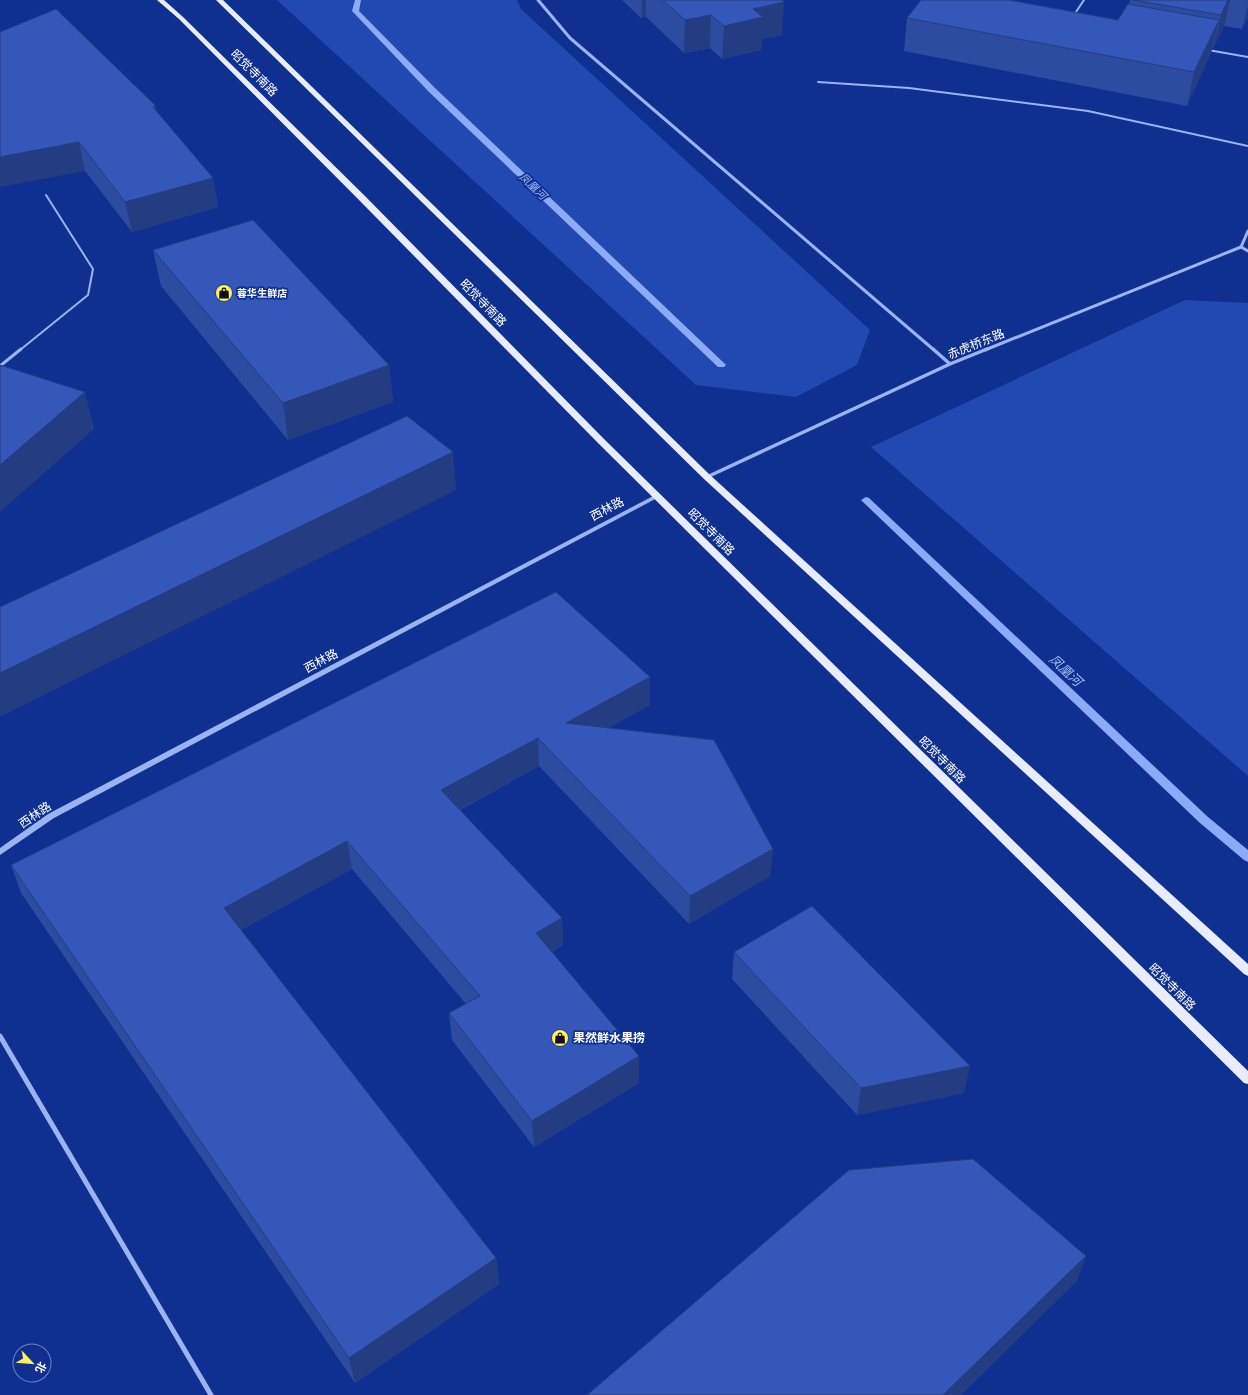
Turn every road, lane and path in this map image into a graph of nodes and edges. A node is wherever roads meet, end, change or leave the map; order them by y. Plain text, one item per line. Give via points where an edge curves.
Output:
1 (160, 0) edge
2 (219, 0) edge
3 (538, 0) edge
4 (1084, 0) edge
5 (1071, 18) edge
6 (1201, 48) edge
7 (1248, 57) edge
8 (818, 82) dead end
9 (1248, 146) edge
10 (46, 195) dead end
11 (1248, 231) edge
12 (1241, 247) junction
13 (1248, 251) edge
14 (950, 364) junction
15 (0, 366) edge
16 (707, 477) junction
17 (657, 496) junction
18 (0, 852) edge
19 (1248, 971) edge
20 (0, 1036) edge
21 (1248, 1079) edge
22 (212, 1395) edge

1 - 17 main road, 昭觉寺南路 via 362,198
2 - 16 main road
3 - 14 street via 570,38
4 - 5 lane
6 - 7 lane
8 - 9 lane via 909,88 1088,111
10 - 15 lane via 93,269 88,295
11 - 12 street
12 - 13 street
12 - 14 street, 赤虎桥东路
14 - 16 street, 赤虎桥东路
16 - 19 main road
17 - 18 street, 西林路 via 51,816
17 - 21 main road, 昭觉寺南路
20 - 22 street

